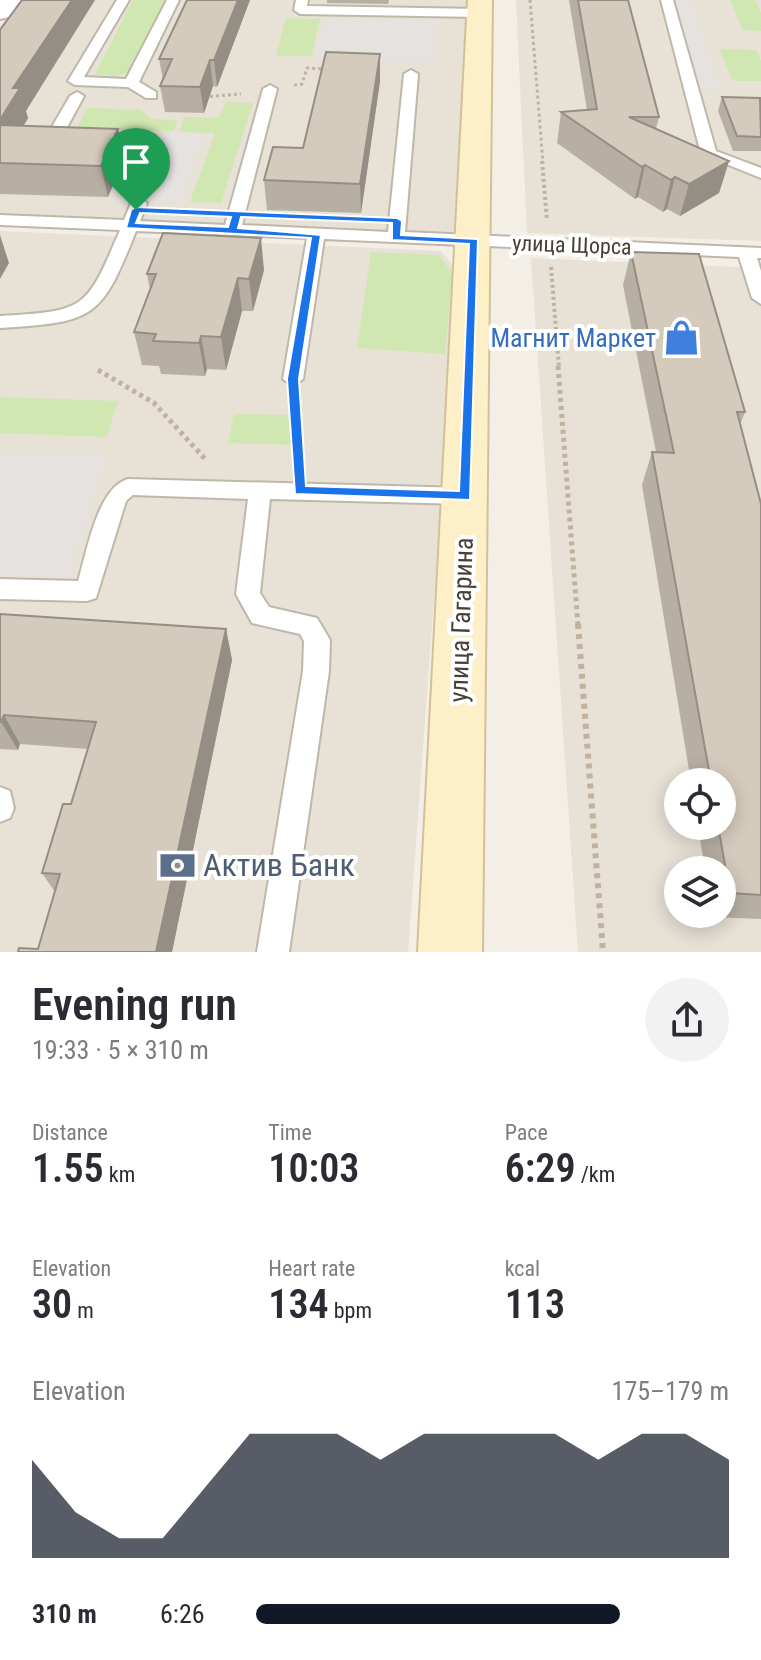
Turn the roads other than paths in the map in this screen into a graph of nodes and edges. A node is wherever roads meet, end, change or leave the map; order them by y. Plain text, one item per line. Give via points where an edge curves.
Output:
1 (9, 0) edge
2 (123, 0) edge
3 (173, 0) edge
4 (302, 0) edge
5 (667, 0) edge
6 (409, 6) edge
7 (480, 7) edge
8 (0, 12) edge
9 (411, 74) dead end
10 (131, 83) junction
11 (270, 89) road end
12 (151, 95) road end
13 (77, 96) dead end
14 (142, 140) dead end
15 (761, 173) edge
16 (139, 203) dead end
17 (0, 220) edge
18 (129, 226) junction
19 (232, 230) junction
20 (316, 235) junction
21 (396, 238) junction
22 (474, 241) junction
23 (754, 252) edge
24 (761, 298) edge
25 (0, 322) edge
26 (293, 379) road end
27 (260, 490) junction
28 (465, 496) junction
29 (0, 589) edge
30 (0, 801) edge
31 (0, 808) edge
32 (273, 952) edge
33 (450, 952) edge

1 - 8 street
2 - 10 lane via 75,81
3 - 10 lane
4 - 6 lane via 300,10
5 - 15 lane via 709,154
6 - 7 lane
7 - 22 main road, улица Гагарина
9 - 21 lane
10 - 12 lane
11 - 19 lane
13 - 14 lane via 54,137
16 - 18 lane
17 - 18 lane, улица Щорса
18 - 19 lane, улица Щорса
18 - 25 lane via 89,306 59,318
19 - 20 lane, улица Щорса
20 - 21 lane, улица Щорса
20 - 26 lane
21 - 22 lane, улица Щорса
22 - 23 lane, улица Щорса
22 - 28 main road, улица Гагарина
23 - 24 lane
27 - 28 lane
27 - 29 lane via 128,487 116,497 87,591
27 - 32 lane via 248,594 261,616 308,625 317,640
28 - 33 main road, улица Гагарина
30 - 31 lane

